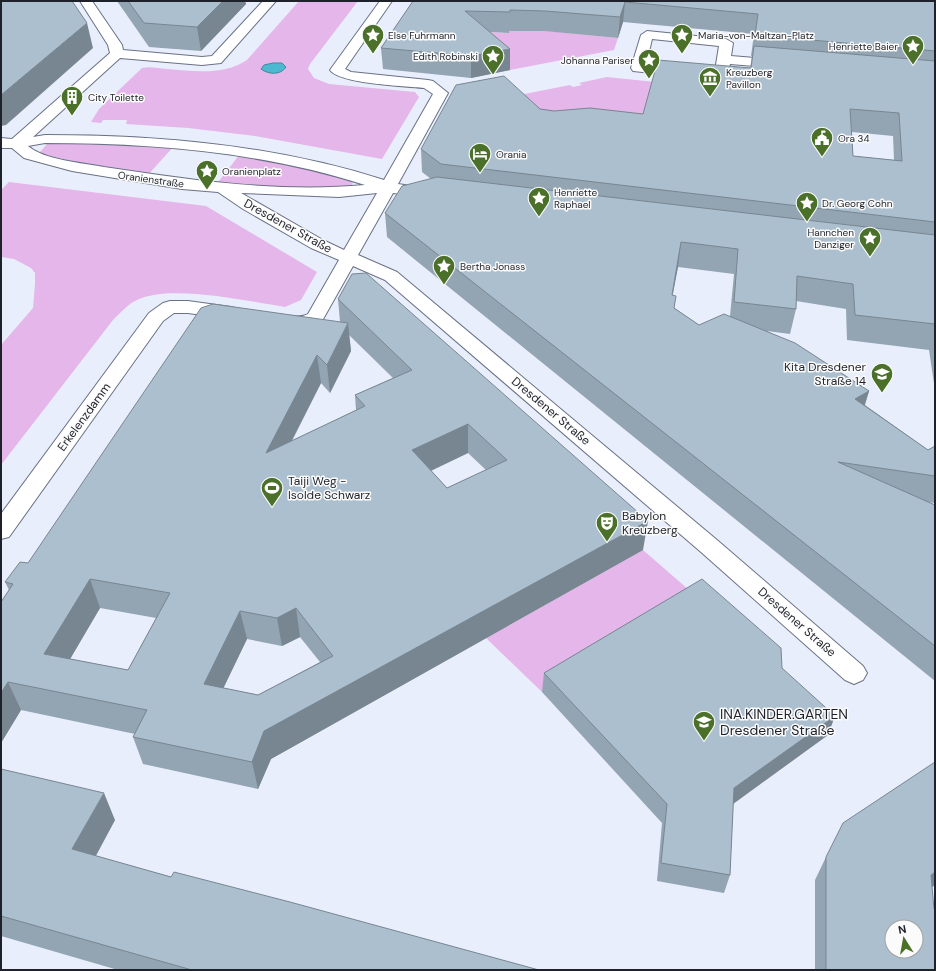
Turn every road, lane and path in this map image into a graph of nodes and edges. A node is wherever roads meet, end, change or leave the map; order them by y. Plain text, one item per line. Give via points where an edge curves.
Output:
1 (86, 1) edge
2 (270, 1) edge
3 (386, 1) edge
4 (118, 54) junction
5 (724, 59) junction
6 (793, 65) edge
7 (8, 144) edge
8 (1, 158) edge
9 (388, 187) junction
10 (222, 188) junction
11 (443, 195) edge
12 (347, 257) junction
13 (1, 531) edge
14 (854, 673) dead end

1 - 4 street via 115,45
2 - 4 street via 216,60
3 - 9 street via 337,70 348,76 428,84 447,92
4 - 7 street
5 - 5 street via 726,43 647,35 638,68 721,76
5 - 6 street
7 - 8 street
7 - 9 street, Oranienstraße via 45,139 81,139 148,141 205,147 296,161
7 - 10 street, Oranienstraße via 29,155 72,166 144,179
9 - 10 street, Oranienstraße via 339,192
9 - 11 street, Oranienstraße
9 - 12 street
10 - 12 street, Dresdener Straße via 317,244
12 - 13 street, Erkelenzdamm via 315,317 309,321 188,307 170,308 156,317
12 - 14 street, Dresdener Straße via 391,276 709,546

